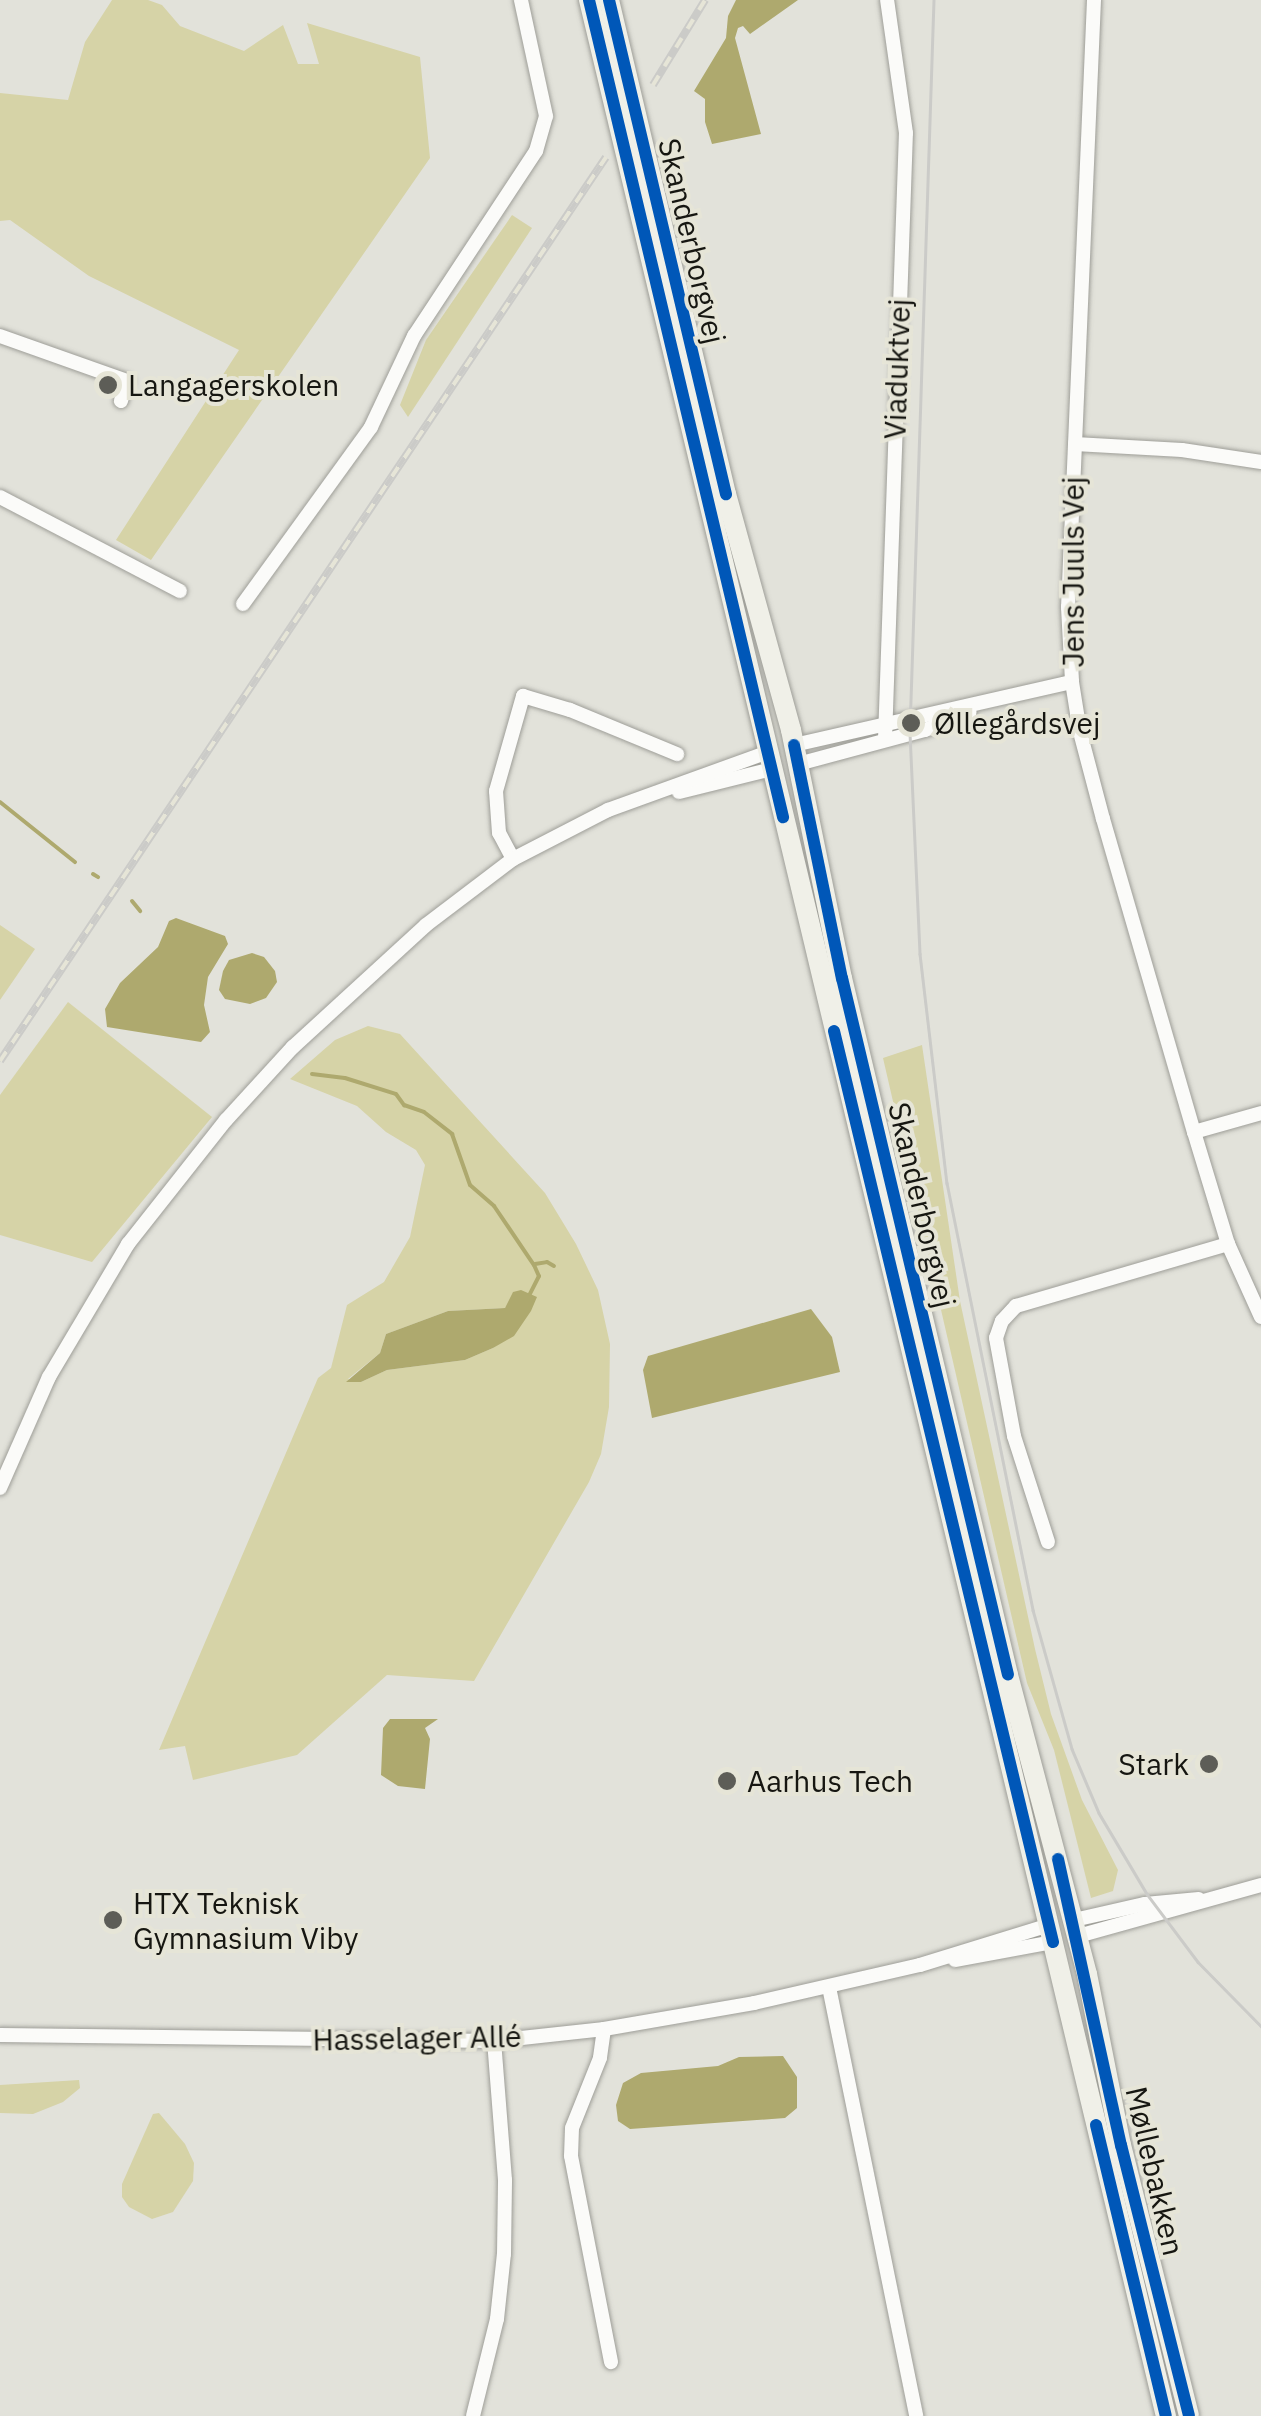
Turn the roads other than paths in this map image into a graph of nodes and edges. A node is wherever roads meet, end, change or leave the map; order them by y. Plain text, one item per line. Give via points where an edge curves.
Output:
1 (521, 0) edge
2 (589, 0) edge
3 (608, 0) edge
4 (886, 0) edge
5 (1094, 0) edge
6 (0, 336) edge
7 (121, 401) dead end
8 (1075, 444) junction
9 (1261, 462) edge
10 (0, 496) edge
11 (180, 591) dead end
12 (243, 604) dead end
13 (734, 610) junction
14 (1072, 682) junction
15 (885, 731) junction
16 (677, 754) dead end
17 (800, 757) junction
18 (766, 758) junction
19 (648, 796) junction
20 (513, 859) junction
21 (834, 936) junction
22 (1261, 1114) edge
23 (1194, 1132) junction
24 (1228, 1244) junction
25 (1261, 1316) edge
26 (0, 1488) edge
27 (1048, 1542) dead end
28 (1261, 1886) edge
29 (1076, 1928) junction
30 (1051, 1934) junction
31 (829, 1987) junction
32 (604, 2029) junction
33 (0, 2035) edge
34 (494, 2041) junction
35 (610, 2362) dead end
36 (473, 2416) edge
37 (916, 2416) edge
38 (1166, 2416) edge
39 (1189, 2416) edge

1 - 12 street via 546,116 536,151 414,336 371,428
2 - 13 main road, Skanderborgvej
3 - 17 main road, Skanderborgvej via 726,494
4 - 15 street, Viaduktvej via 906,133
5 - 8 street, Jens Juuls Vej
6 - 7 street via 127,381
8 - 9 street
8 - 14 street, Jens Juuls Vej
10 - 11 street
13 - 17 main road via 781,741
13 - 18 main road, Skanderborgvej
14 - 15 street via 925,730
14 - 23 street, Jens Juuls Vej via 1103,819
15 - 17 street
15 - 17 street
16 - 20 street via 523,696 496,791 498,832
17 - 21 main road, Skanderborgvej
18 - 19 street
18 - 19 street
18 - 21 main road via 778,760 786,773
18 - 30 main road, Skanderborgvej
19 - 20 street
20 - 26 street via 426,925 293,1047 163,1197 87,1308
21 - 29 main road, Skanderborgvej via 1008,1675
22 - 23 street
23 - 24 street, Jens Juuls Vej
24 - 25 street, Jens Juuls Vej
24 - 27 street via 1016,1306 1002,1321 996,1338 1014,1436
28 - 29 street
29 - 39 main road, Møllebakken via 1121,2145
30 - 31 street, Hasselager Allé
30 - 38 main road, Møllebakken
31 - 32 street, Hasselager Allé
31 - 37 street
32 - 34 street, Hasselager Allé
32 - 35 street via 600,2058 572,2128 571,2156
33 - 34 street, Hasselager Allé
34 - 36 street via 504,2254 497,2319

